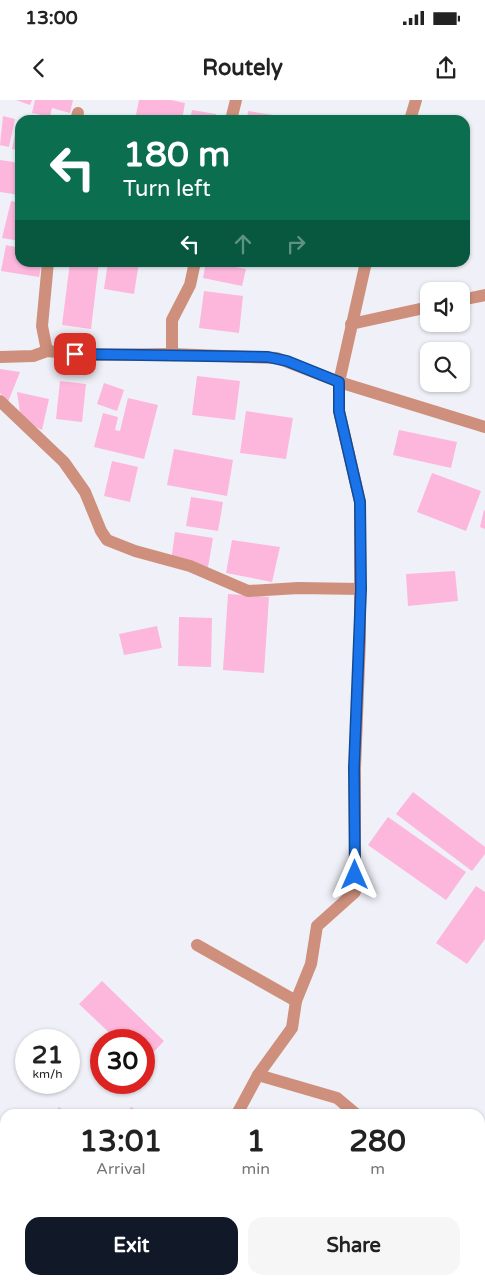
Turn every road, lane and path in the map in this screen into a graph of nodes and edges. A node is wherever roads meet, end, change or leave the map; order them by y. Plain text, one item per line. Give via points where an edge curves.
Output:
1 (236, 100) edge
2 (416, 100) edge
3 (232, 115) edge
4 (412, 115) edge
5 (48, 267) edge
6 (194, 267) edge
7 (365, 267) edge
8 (485, 295) edge
9 (470, 298) edge
10 (420, 309) edge
11 (351, 324) junction
12 (48, 351) junction
13 (172, 354) junction
14 (0, 357) edge
15 (339, 382) junction
16 (0, 401) edge
17 (485, 427) edge
18 (361, 589) junction
19 (197, 945) dead end
20 (296, 1001) junction
21 (258, 1075) junction
22 (241, 1109) edge
23 (350, 1109) edge

1 - 3 street
2 - 4 street
5 - 12 street via 42,326
6 - 13 street via 187,291 172,320
7 - 11 street
8 - 9 street
10 - 11 street
11 - 15 street
12 - 13 street
12 - 14 street via 34,356
13 - 15 street via 277,358
15 - 17 street
15 - 18 street via 339,411 360,502
16 - 18 street via 64,462 85,492 107,540 190,566 248,591
18 - 20 street via 354,768 355,892 317,926 311,964
19 - 20 street
20 - 21 street via 292,1028
21 - 22 street
21 - 23 street via 337,1098

